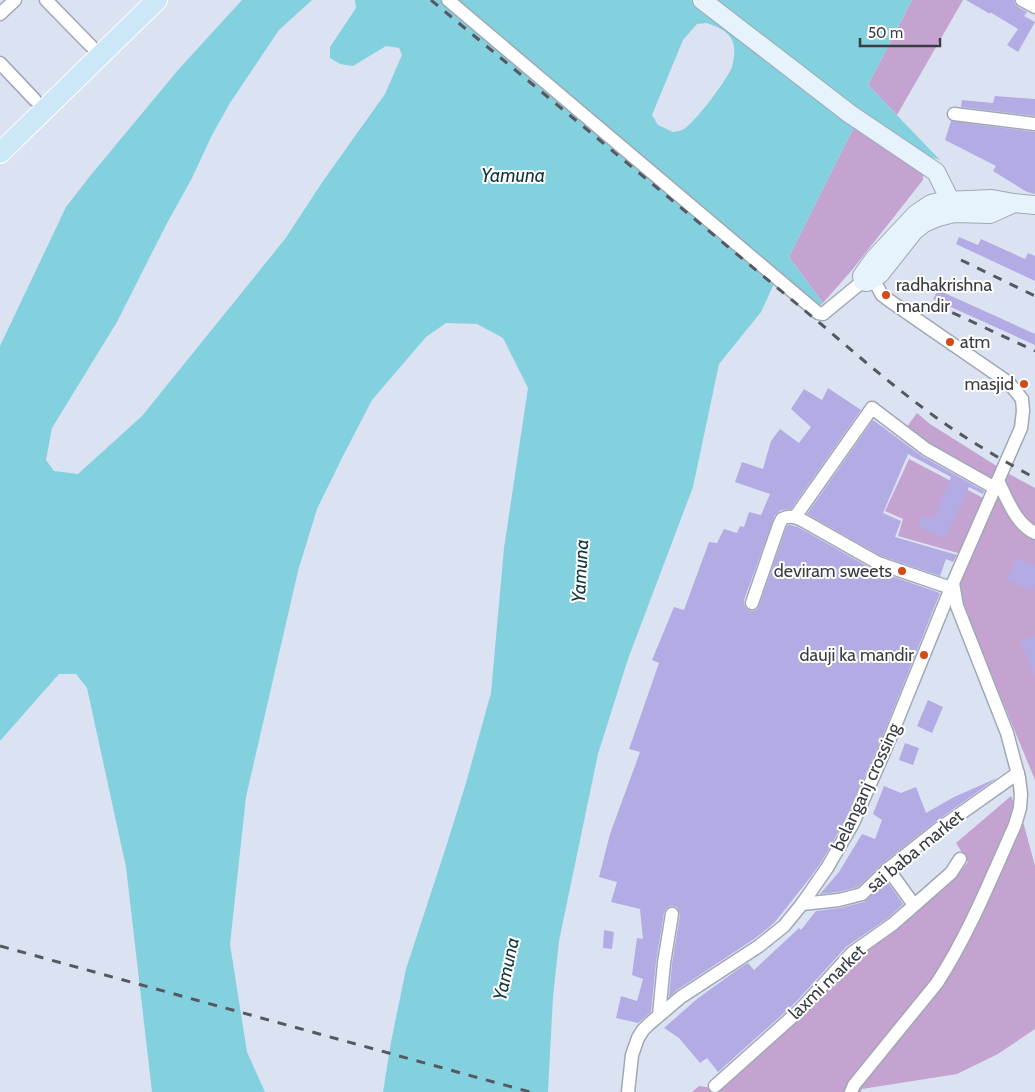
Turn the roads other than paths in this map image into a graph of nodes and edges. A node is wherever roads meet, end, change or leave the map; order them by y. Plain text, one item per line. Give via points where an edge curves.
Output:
1 (15, 0) edge
2 (46, 0) edge
3 (138, 0) edge
4 (157, 0) edge
5 (448, 0) edge
6 (702, 0) edge
7 (1022, 0) edge
8 (1035, 7) edge
9 (0, 14) edge
10 (91, 46) junction
11 (0, 63) edge
12 (34, 100) junction
13 (954, 114) dead end
14 (1035, 124) edge
15 (0, 135) edge
16 (0, 152) edge
17 (1035, 205) edge
18 (952, 207) junction
19 (868, 280) junction
20 (997, 484) junction
21 (795, 517) junction
22 (1035, 533) edge
23 (952, 586) junction
24 (752, 603) dead end
25 (1018, 773) junction
26 (960, 859) dead end
27 (888, 869) junction
28 (802, 904) junction
29 (914, 905) junction
30 (672, 914) dead end
31 (659, 1015) junction
32 (715, 1086) dead end
33 (628, 1092) edge
34 (851, 1092) edge

1 - 9 street
2 - 10 street
3 - 10 main road
4 - 16 main road
5 - 19 street via 818,313 823,314
6 - 18 main road via 850,114 936,172
7 - 8 street
10 - 12 main road
11 - 12 street
12 - 15 main road
13 - 14 street
17 - 18 main road via 1014,203 990,214
18 - 19 main road via 904,235 880,274
19 - 20 street, belanganj crossing via 882,295 1009,383 1022,398 1021,428
20 - 21 street via 926,448 872,408
20 - 22 street via 1015,515
20 - 23 street, belanganj crossing
21 - 23 street via 878,563
21 - 24 street via 782,519
23 - 25 street via 956,606 1007,733
23 - 28 street, belanganj crossing via 853,823
25 - 27 street, sai baba market
25 - 34 street via 1021,794 1016,825 956,953 937,983 854,1084
26 - 29 street, laxmi market via 951,873
27 - 28 street, sai baba market via 862,894
27 - 29 street
28 - 31 street, belanganj crossing via 784,926 759,946
29 - 32 street, laxmi market via 852,953 800,1010
30 - 31 street
31 - 33 street, belanganj crossing via 638,1038 632,1054

